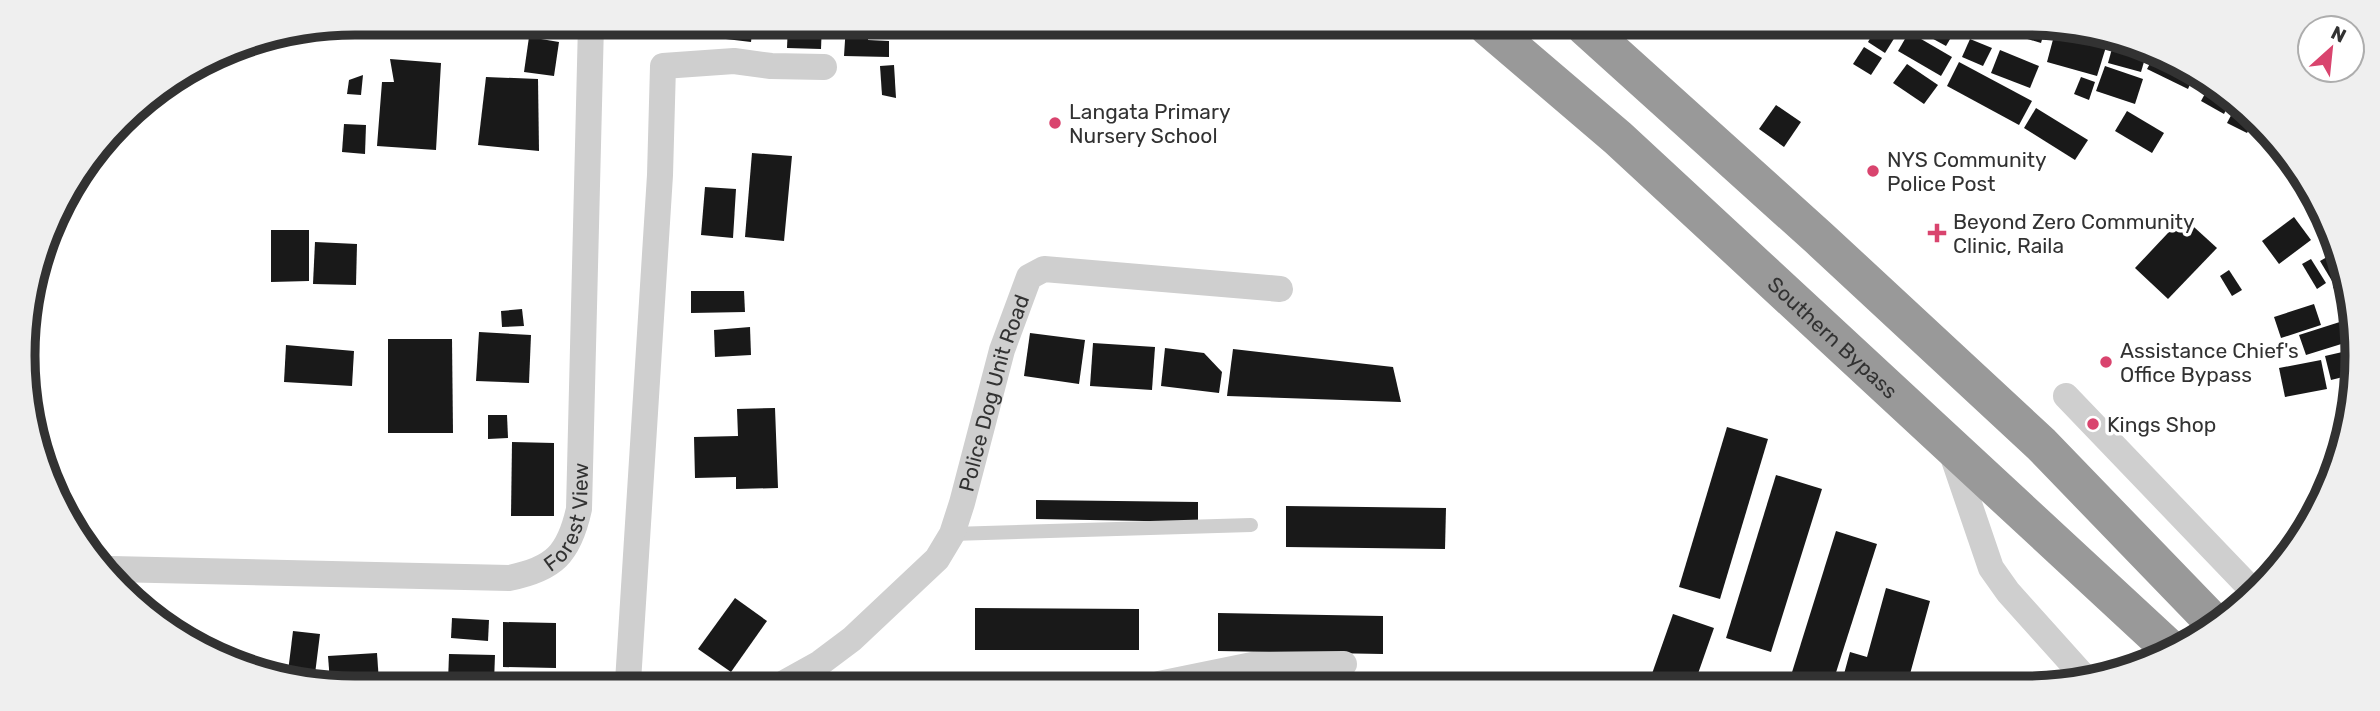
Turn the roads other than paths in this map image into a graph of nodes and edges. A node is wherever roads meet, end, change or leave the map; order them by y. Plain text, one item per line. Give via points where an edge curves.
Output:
1 (591, 35) edge
2 (1497, 35) edge
3 (1593, 35) edge
4 (824, 67) dead end
5 (1280, 289) dead end
6 (2066, 396) dead end
7 (1950, 447) junction
8 (1251, 525) dead end
9 (952, 534) junction
10 (117, 569) edge
11 (2248, 585) edge
12 (2209, 618) edge
13 (2164, 644) edge
14 (1344, 664) dead end
15 (2079, 671) edge
16 (628, 676) edge
17 (797, 676) edge
18 (1198, 676) edge

1 - 10 street, Forest View via 579,509 573,536 560,556 537,573 509,578
2 - 7 highway, Southern Bypass via 1618,138
3 - 12 highway via 2041,444
4 - 16 street via 734,61 663,66 660,189
5 - 9 street, Police Dog Unit Road via 1044,269 1029,277 1002,350
6 - 11 street
7 - 13 highway, Southern Bypass
7 - 15 street via 1991,568
8 - 9 lane
9 - 17 street, Police Dog Unit Road via 937,559 879,615
14 - 18 street via 1252,665

